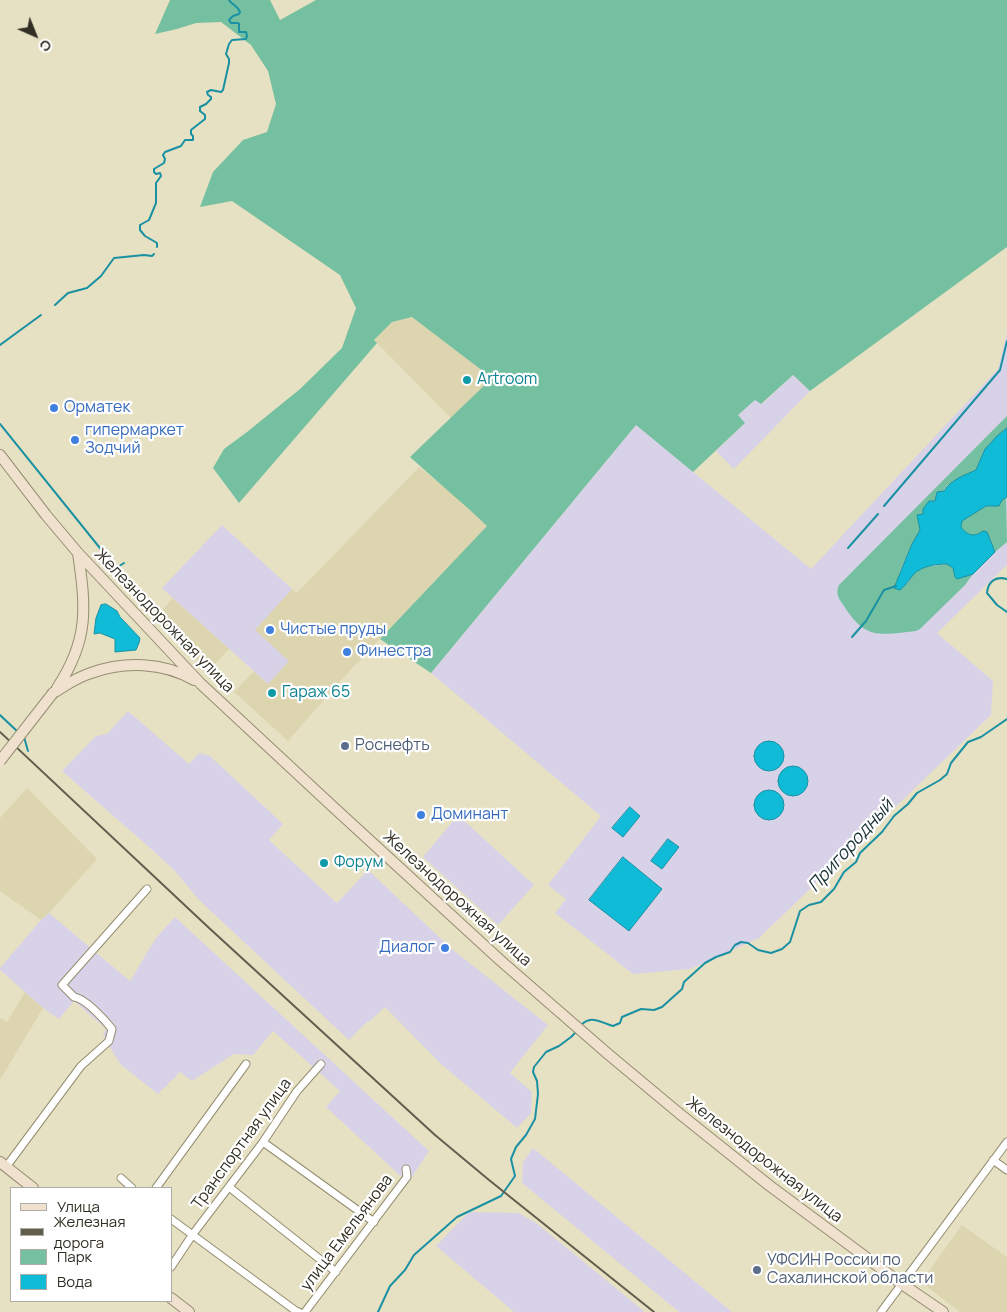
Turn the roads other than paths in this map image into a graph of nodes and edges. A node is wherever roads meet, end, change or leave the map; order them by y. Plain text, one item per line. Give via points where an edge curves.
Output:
1 (0, 455) edge
2 (78, 553) junction
3 (201, 684) junction
4 (53, 694) junction
5 (0, 762) edge
6 (147, 889) dead end
7 (246, 1064) dead end
8 (321, 1064) dead end
9 (263, 1142) junction
10 (1007, 1142) edge
11 (993, 1160) junction
12 (3, 1164) edge
13 (406, 1169) dead end
14 (1007, 1170) edge
15 (121, 1178) dead end
16 (32, 1187) edge
17 (131, 1187) edge
18 (157, 1187) edge
19 (229, 1187) junction
20 (172, 1220) edge
21 (374, 1222) junction
22 (193, 1234) junction
23 (172, 1266) edge
24 (336, 1272) junction
25 (902, 1284) junction
26 (172, 1299) edge
27 (189, 1312) edge
28 (299, 1312) edge
29 (305, 1312) edge
30 (881, 1312) edge
31 (943, 1312) edge

1 - 2 main road, Железнодорожная улица
2 - 3 main road, Железнодорожная улица
2 - 4 main road via 84,612 79,641 75,655
3 - 4 main road via 170,670 132,665 90,673
3 - 25 main road, Железнодорожная улица via 501,961 587,1036 778,1192
4 - 5 main road, bridge
6 - 12 street via 62,985 106,1022 112,1029 110,1041 81,1066
7 - 18 street
8 - 9 street, Транспортная улица via 297,1091
9 - 19 street, Транспортная улица
9 - 21 street
10 - 11 street
11 - 14 street
11 - 25 street
12 - 16 main road
13 - 21 street, улица Емельянова via 407,1177
15 - 17 street
19 - 22 street, Транспортная улица
19 - 24 street
20 - 22 street
21 - 24 street, улица Емельянова
22 - 23 street, Транспортная улица
22 - 28 street
24 - 29 street, улица Емельянова
25 - 30 street
25 - 31 main road, Железнодорожная улица
26 - 27 main road

